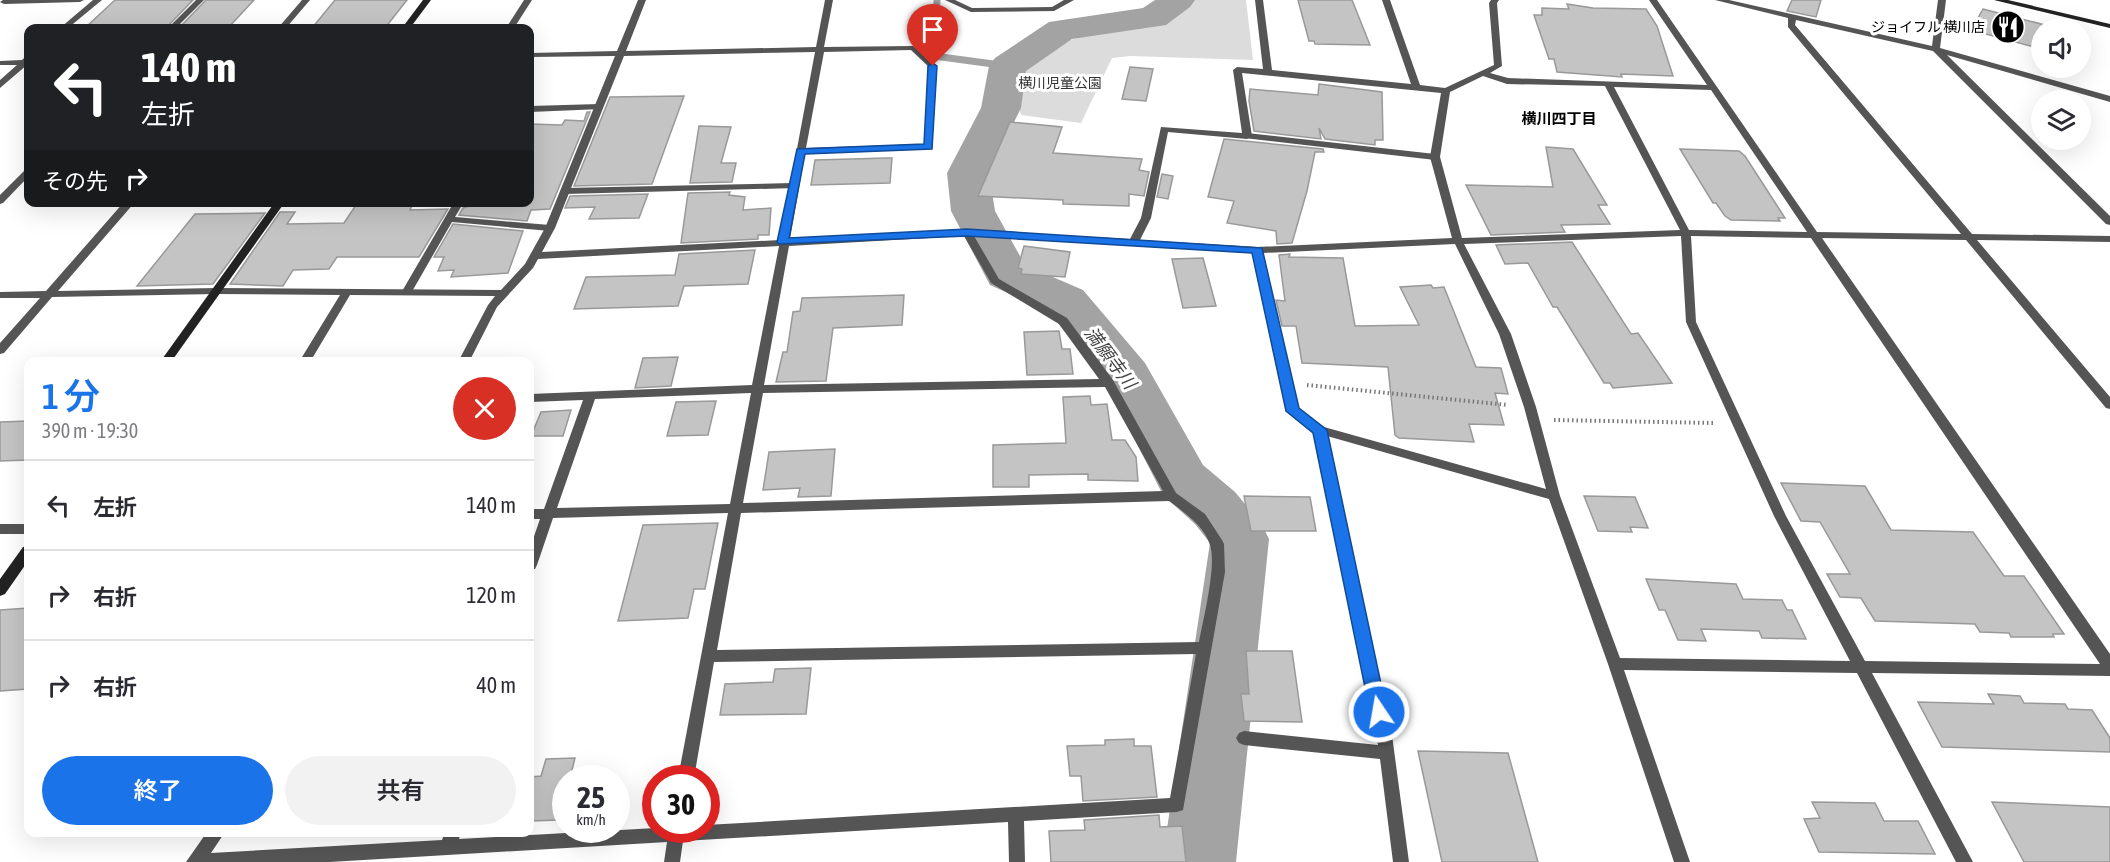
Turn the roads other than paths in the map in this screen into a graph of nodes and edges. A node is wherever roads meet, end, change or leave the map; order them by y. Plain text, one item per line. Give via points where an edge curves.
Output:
1 (80, 0) edge
2 (98, 0) edge
3 (200, 0) edge
4 (306, 0) edge
5 (427, 0) edge
6 (528, 0) edge
7 (642, 0) edge
8 (830, 0) edge
9 (1070, 0) edge
10 (1259, 0) edge
11 (1386, 0) edge
12 (1495, 0) edge
13 (1653, 0) edge
14 (1719, 0) edge
15 (1942, 0) edge
16 (1998, 0) edge
17 (949, 1) edge
18 (3, 2) edge
19 (1792, 17) junction
20 (69, 24) edge
21 (176, 24) edge
22 (285, 24) edge
23 (409, 24) edge
24 (513, 24) edge
25 (2110, 26) edge
26 (820, 48) junction
27 (1936, 50) junction
28 (621, 53) junction
29 (534, 55) edge
30 (24, 61) edge
31 (0, 63) edge
32 (24, 64) edge
33 (1268, 72) junction
34 (1482, 73) junction
35 (1608, 84) junction
36 (0, 85) edge
37 (1416, 87) junction
38 (1713, 88) junction
39 (1446, 91) junction
40 (2110, 99) edge
41 (599, 107) junction
42 (534, 109) edge
43 (1247, 136) junction
44 (800, 151) junction
45 (1435, 157) junction
46 (24, 176) edge
47 (793, 186) junction
48 (565, 191) junction
49 (0, 201) edge
50 (126, 207) edge
51 (276, 207) edge
52 (456, 207) edge
53 (449, 219) junction
54 (2110, 222) edge
55 (550, 228) junction
56 (973, 233) junction
57 (1686, 233) junction
58 (1815, 235) junction
59 (1969, 237) junction
60 (2110, 239) edge
61 (1458, 241) junction
62 (783, 242) junction
63 (1133, 243) junction
64 (1257, 250) junction
65 (534, 256) junction
66 (216, 291) junction
67 (347, 292) junction
68 (406, 293) junction
69 (504, 293) junction
70 (50, 294) junction
71 (0, 296) edge
72 (0, 350) edge
73 (169, 357) edge
74 (307, 357) edge
75 (466, 357) edge
76 (1108, 383) junction
77 (757, 389) junction
78 (590, 397) junction
79 (534, 398) edge
80 (2110, 405) edge
81 (1320, 430) junction
82 (1172, 496) junction
83 (1554, 496) junction
84 (736, 508) junction
85 (534, 514) edge
86 (546, 514) junction
87 (0, 529) edge
88 (24, 529) edge
89 (534, 552) edge
90 (24, 557) edge
91 (0, 590) edge
92 (1198, 648) dead end
93 (708, 656) junction
94 (1615, 664) junction
95 (1862, 667) junction
96 (2110, 668) edge
97 (1244, 738) dead end
98 (1386, 753) junction
99 (688, 765) edge
100 (1016, 813) junction
101 (720, 829) edge
102 (642, 832) edge
103 (213, 837) edge
104 (526, 837) edge
105 (534, 837) edge
106 (450, 840) edge
107 (675, 843) edge
108 (194, 862) edge
109 (672, 862) edge
110 (1017, 862) edge
111 (1401, 862) edge
112 (1682, 862) edge
113 (1965, 862) edge

1 - 18 street
2 - 20 street
3 - 21 street
4 - 22 street
5 - 23 street
6 - 24 street
7 - 28 street
8 - 26 street
9 - 17 street via 1054,9 971,10
10 - 33 street
11 - 37 street
12 - 34 street via 1492,3 1498,66
13 - 38 street
14 - 19 street
15 - 27 street
16 - 25 street
19 - 27 street
19 - 59 street via 1791,25
26 - 28 street
26 - 44 street
26 - 44 street via 913,48 933,66 929,147
27 - 40 street
27 - 54 street
28 - 29 street
28 - 41 street
30 - 31 street
32 - 36 street
33 - 37 street
33 - 43 street via 1237,70
34 - 35 street via 1506,81
34 - 39 street
35 - 38 street
35 - 57 street
37 - 39 street
38 - 58 street
39 - 45 street
41 - 42 street
41 - 48 street
43 - 45 street
43 - 63 street via 1164,129 1146,219
44 - 47 street
45 - 61 street
46 - 49 street
47 - 48 street
47 - 62 street
48 - 55 street
50 - 70 street
51 - 66 street
52 - 53 street
53 - 55 street
53 - 68 street
55 - 65 street
56 - 62 street
56 - 63 street
56 - 76 street via 995,281 1063,321
57 - 58 street
57 - 61 street
57 - 95 street via 1691,322 1780,516
58 - 59 street
58 - 96 street
59 - 60 street
59 - 80 street
61 - 64 street
61 - 83 street via 1505,334
62 - 65 street
62 - 77 street
63 - 64 street
64 - 81 street via 1293,411
65 - 69 street
66 - 67 street
66 - 70 street
66 - 73 street
67 - 68 street
67 - 74 street
68 - 69 street
69 - 75 street via 493,304
70 - 71 street
70 - 72 street
76 - 77 street
76 - 82 street
77 - 78 street
77 - 84 street
78 - 79 street
78 - 86 street
81 - 83 street
81 - 98 street
82 - 84 street
82 - 100 street via 1200,518 1217,544 1218,572 1177,805
83 - 94 street
84 - 86 street
84 - 93 street
85 - 86 street
86 - 89 street
87 - 88 street
90 - 91 street
92 - 93 street
93 - 99 street
94 - 95 street
94 - 112 street
95 - 96 street
95 - 113 street
97 - 98 street
98 - 111 street
100 - 101 street
100 - 110 street
102 - 105 street
103 - 108 street
104 - 106 street
106 - 108 street
107 - 109 street

